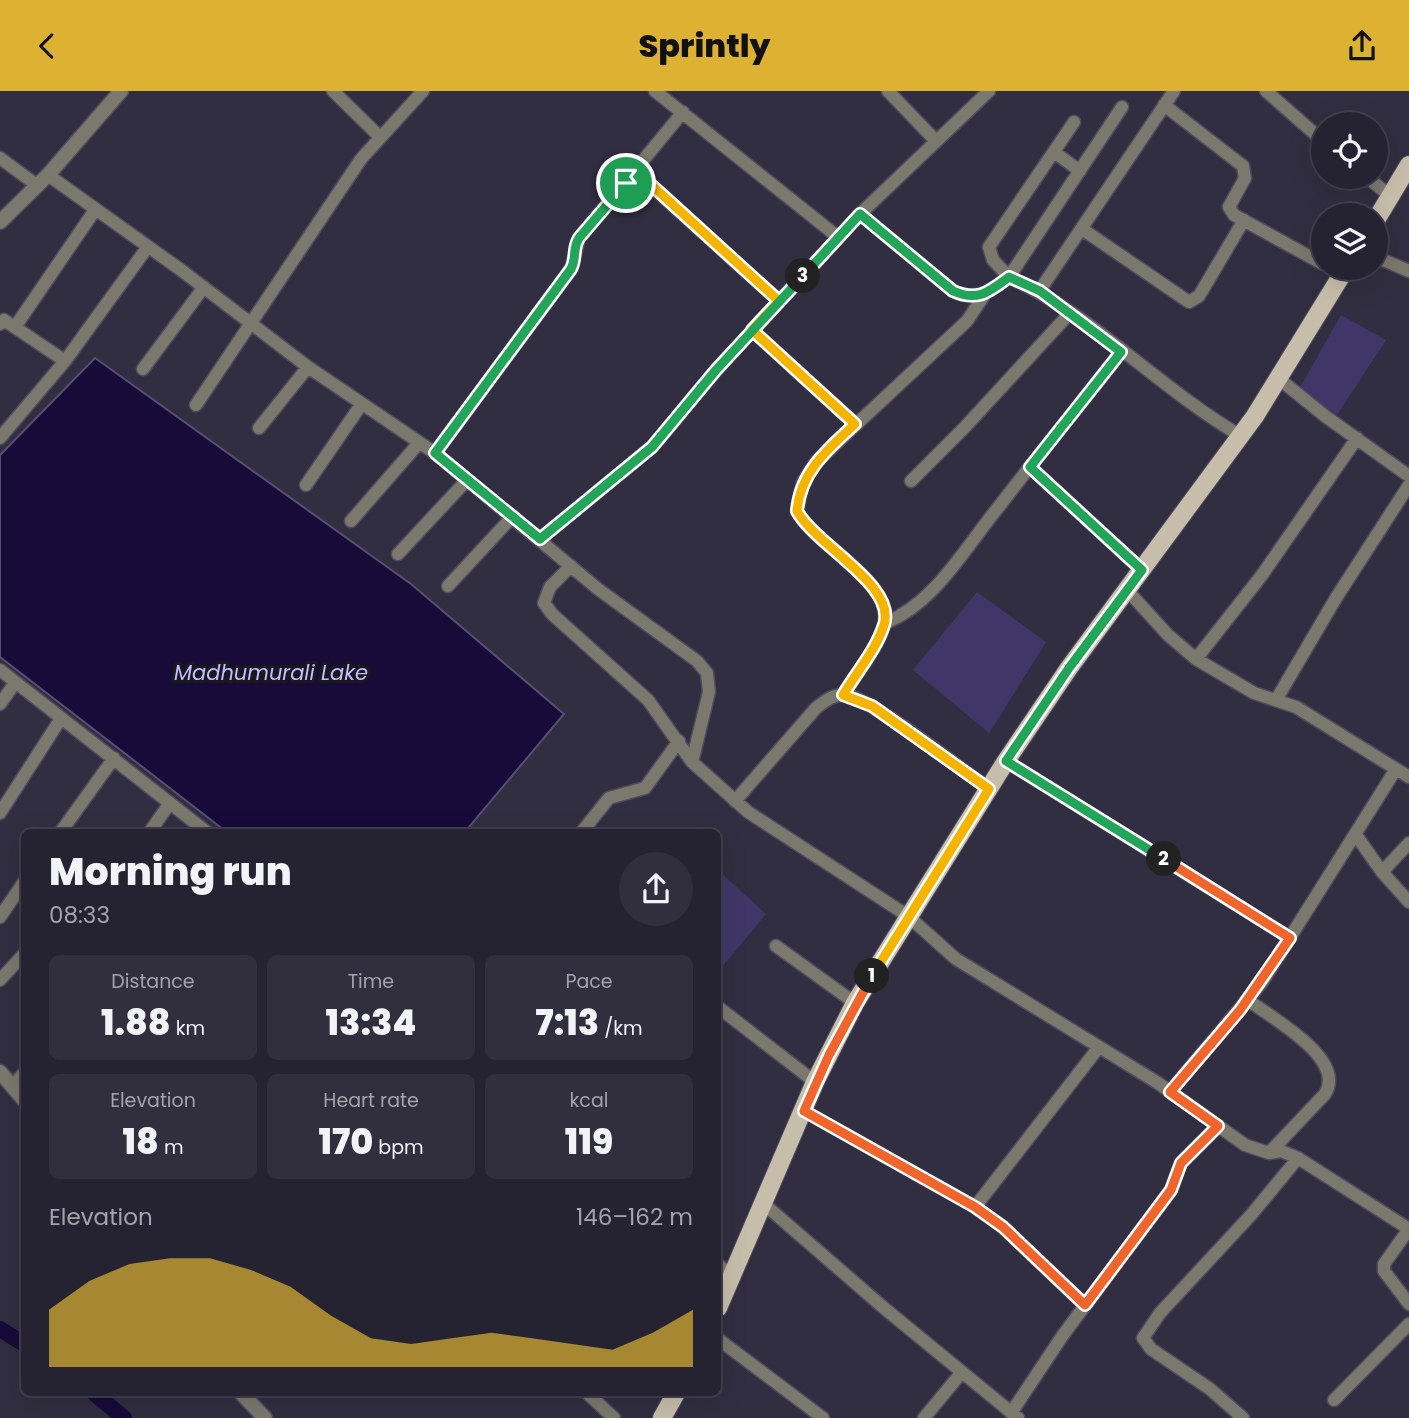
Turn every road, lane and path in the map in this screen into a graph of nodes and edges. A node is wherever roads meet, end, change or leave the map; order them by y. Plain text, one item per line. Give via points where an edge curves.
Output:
1 (121, 91) edge
2 (333, 91) edge
3 (423, 91) edge
4 (655, 91) edge
5 (888, 91) edge
6 (989, 91) edge
7 (1174, 91) edge
8 (1266, 91) edge
9 (1164, 105) junction
10 (1122, 107) dead end
11 (683, 112) junction
12 (1074, 122) dead end
13 (1311, 130) edge
14 (380, 137) junction
15 (936, 141) junction
16 (1054, 152) junction
17 (0, 158) edge
18 (1409, 165) edge
19 (636, 171) junction
20 (1080, 171) junction
21 (43, 181) junction
22 (1382, 189) edge
23 (1391, 196) junction
24 (1386, 203) edge
25 (95, 210) junction
26 (860, 214) junction
27 (1244, 220) junction
28 (0, 222) edge
29 (1082, 229) junction
30 (838, 237) junction
31 (147, 248) junction
32 (1311, 257) edge
33 (1388, 262) edge
34 (1409, 271) edge
35 (1009, 277) junction
36 (1333, 280) edge
37 (204, 287) junction
38 (1040, 291) junction
39 (983, 296) junction
40 (779, 301) junction
41 (1070, 313) junction
42 (5, 322) edge
43 (251, 324) junction
44 (752, 330) junction
45 (1121, 352) junction
46 (65, 361) junction
47 (308, 367) junction
48 (143, 369) dead end
49 (1278, 378) junction
50 (196, 405) dead end
51 (361, 405) junction
52 (855, 424) junction
53 (259, 428) dead end
54 (1241, 436) junction
55 (0, 438) edge
56 (1357, 438) junction
57 (419, 443) junction
58 (435, 453) junction
59 (1030, 467) junction
60 (1409, 476) edge
61 (467, 480) junction
62 (911, 481) dead end
63 (306, 485) dead end
64 (1409, 485) edge
65 (513, 516) junction
66 (351, 521) dead end
67 (540, 539) junction
68 (398, 554) dead end
69 (571, 566) junction
70 (1142, 570) junction
71 (448, 586) dead end
72 (1127, 590) junction
73 (885, 623) junction
74 (1196, 659) junction
75 (0, 670) edge
76 (15, 683) junction
77 (843, 695) junction
78 (1276, 700) junction
79 (0, 704) edge
80 (61, 720) junction
81 (679, 741) junction
82 (114, 758) junction
83 (1006, 761) junction
84 (692, 762) junction
85 (1396, 769) junction
86 (1409, 777) edge
87 (989, 789) junction
88 (735, 801) junction
89 (170, 803) junction
90 (0, 813) edge
91 (63, 829) edge
92 (152, 829) edge
93 (203, 829) edge
94 (584, 829) edge
95 (1356, 835) junction
96 (1409, 843) edge
97 (1382, 872) junction
98 (21, 887) edge
99 (1409, 902) edge
100 (0, 916) edge
101 (908, 916) junction
102 (1290, 938) junction
103 (776, 946) dead end
104 (21, 957) edge
105 (0, 980) edge
106 (1248, 1000) junction
107 (855, 1003) junction
108 (721, 1009) edge
109 (1100, 1047) junction
110 (0, 1072) edge
111 (21, 1076) edge
112 (815, 1083) junction
113 (13, 1085) junction
114 (1170, 1092) junction
115 (21, 1096) edge
116 (804, 1111) junction
117 (1218, 1126) junction
118 (1269, 1153) junction
119 (1298, 1158) junction
120 (764, 1204) junction
121 (975, 1207) junction
122 (725, 1270) edge
123 (721, 1292) edge
124 (1409, 1304) edge
125 (1085, 1305) junction
126 (1409, 1324) edge
127 (721, 1341) edge
128 (962, 1372) junction
129 (244, 1396) edge
130 (590, 1396) edge
131 (670, 1396) edge
132 (1334, 1400) dead end
133 (1015, 1415) edge
134 (265, 1418) edge
135 (614, 1418) edge
136 (662, 1418) edge
137 (823, 1418) edge
138 (924, 1418) edge
139 (1243, 1418) edge

1 - 21 street
2 - 14 street
3 - 14 street
4 - 11 street
5 - 15 street
6 - 15 street
7 - 9 street
8 - 13 street
9 - 27 street via 1242,166 1245,178 1229,207
9 - 29 street
10 - 20 street
11 - 19 street
11 - 30 street
12 - 16 street
14 - 43 street via 317,221
15 - 26 street
16 - 20 street
16 - 35 street via 989,247 993,260
17 - 21 street
18 - 23 main road
19 - 40 street
19 - 58 street via 579,238 571,269
20 - 35 street
21 - 25 street
21 - 28 street
22 - 23 street
23 - 24 main road
25 - 31 street
25 - 42 street
26 - 30 street
26 - 39 street via 953,291
27 - 29 street via 1199,296 1189,302
27 - 32 street
29 - 38 street
30 - 40 street
31 - 37 street
31 - 46 street
33 - 34 street
35 - 38 street
35 - 39 street
36 - 49 main road
37 - 43 street
37 - 48 street
38 - 41 street
39 - 52 street via 948,340
40 - 44 street
41 - 45 street
41 - 62 street
42 - 46 street
43 - 47 street
43 - 50 street
44 - 52 street
44 - 67 street via 652,447
45 - 54 street via 1198,411
45 - 59 street
46 - 55 street
47 - 51 street
47 - 53 street
49 - 54 main road
49 - 56 street
51 - 57 street
51 - 63 street
52 - 73 street via 816,462 803,482 797,511 814,535 882,597
54 - 70 main road
56 - 60 street
56 - 74 street via 1270,564
57 - 58 street
57 - 66 street
58 - 61 street
59 - 70 street
59 - 73 street via 918,604
61 - 65 street
61 - 68 street
64 - 78 street
65 - 67 street
65 - 71 street
67 - 69 street
69 - 81 street via 550,587 544,603 648,701
69 - 84 street via 697,660 707,673 709,692
70 - 72 main road
72 - 74 street
72 - 83 main road
73 - 77 street
74 - 78 street via 1254,693
75 - 76 street
76 - 79 street
76 - 80 street
77 - 87 street via 872,706
77 - 88 street via 830,697 816,708
78 - 85 street via 1320,720
80 - 82 street
80 - 90 street
81 - 84 street
81 - 94 street via 645,788 609,798
82 - 89 street
82 - 91 street
83 - 87 main road
83 - 102 street
84 - 88 street
85 - 86 street
85 - 95 street
87 - 101 main road
88 - 101 street
89 - 92 street
89 - 93 street
95 - 97 street
95 - 102 street
96 - 97 street
97 - 99 street
98 - 100 street
101 - 107 main road
101 - 109 street via 956,958
102 - 106 street
103 - 107 street
104 - 105 street
106 - 114 street
106 - 118 street via 1309,1046 1331,1072 1325,1094
107 - 112 main road
108 - 112 street
109 - 114 street
109 - 121 street
110 - 113 street
111 - 113 street
112 - 116 main road
113 - 115 street
114 - 117 street
116 - 120 main road
116 - 121 street
117 - 118 street via 1245,1145
117 - 125 street via 1181,1163 1171,1190
118 - 119 street via 1281,1151
119 - 124 street via 1409,1229 1384,1264 1384,1271
119 - 139 street via 1143,1338 1151,1349
120 - 122 main road
120 - 128 street
121 - 125 street via 1003,1227
122 - 123 main road
125 - 133 street
126 - 132 street
127 - 137 street
128 - 133 street
128 - 138 street
129 - 134 street
130 - 135 street
131 - 136 main road

